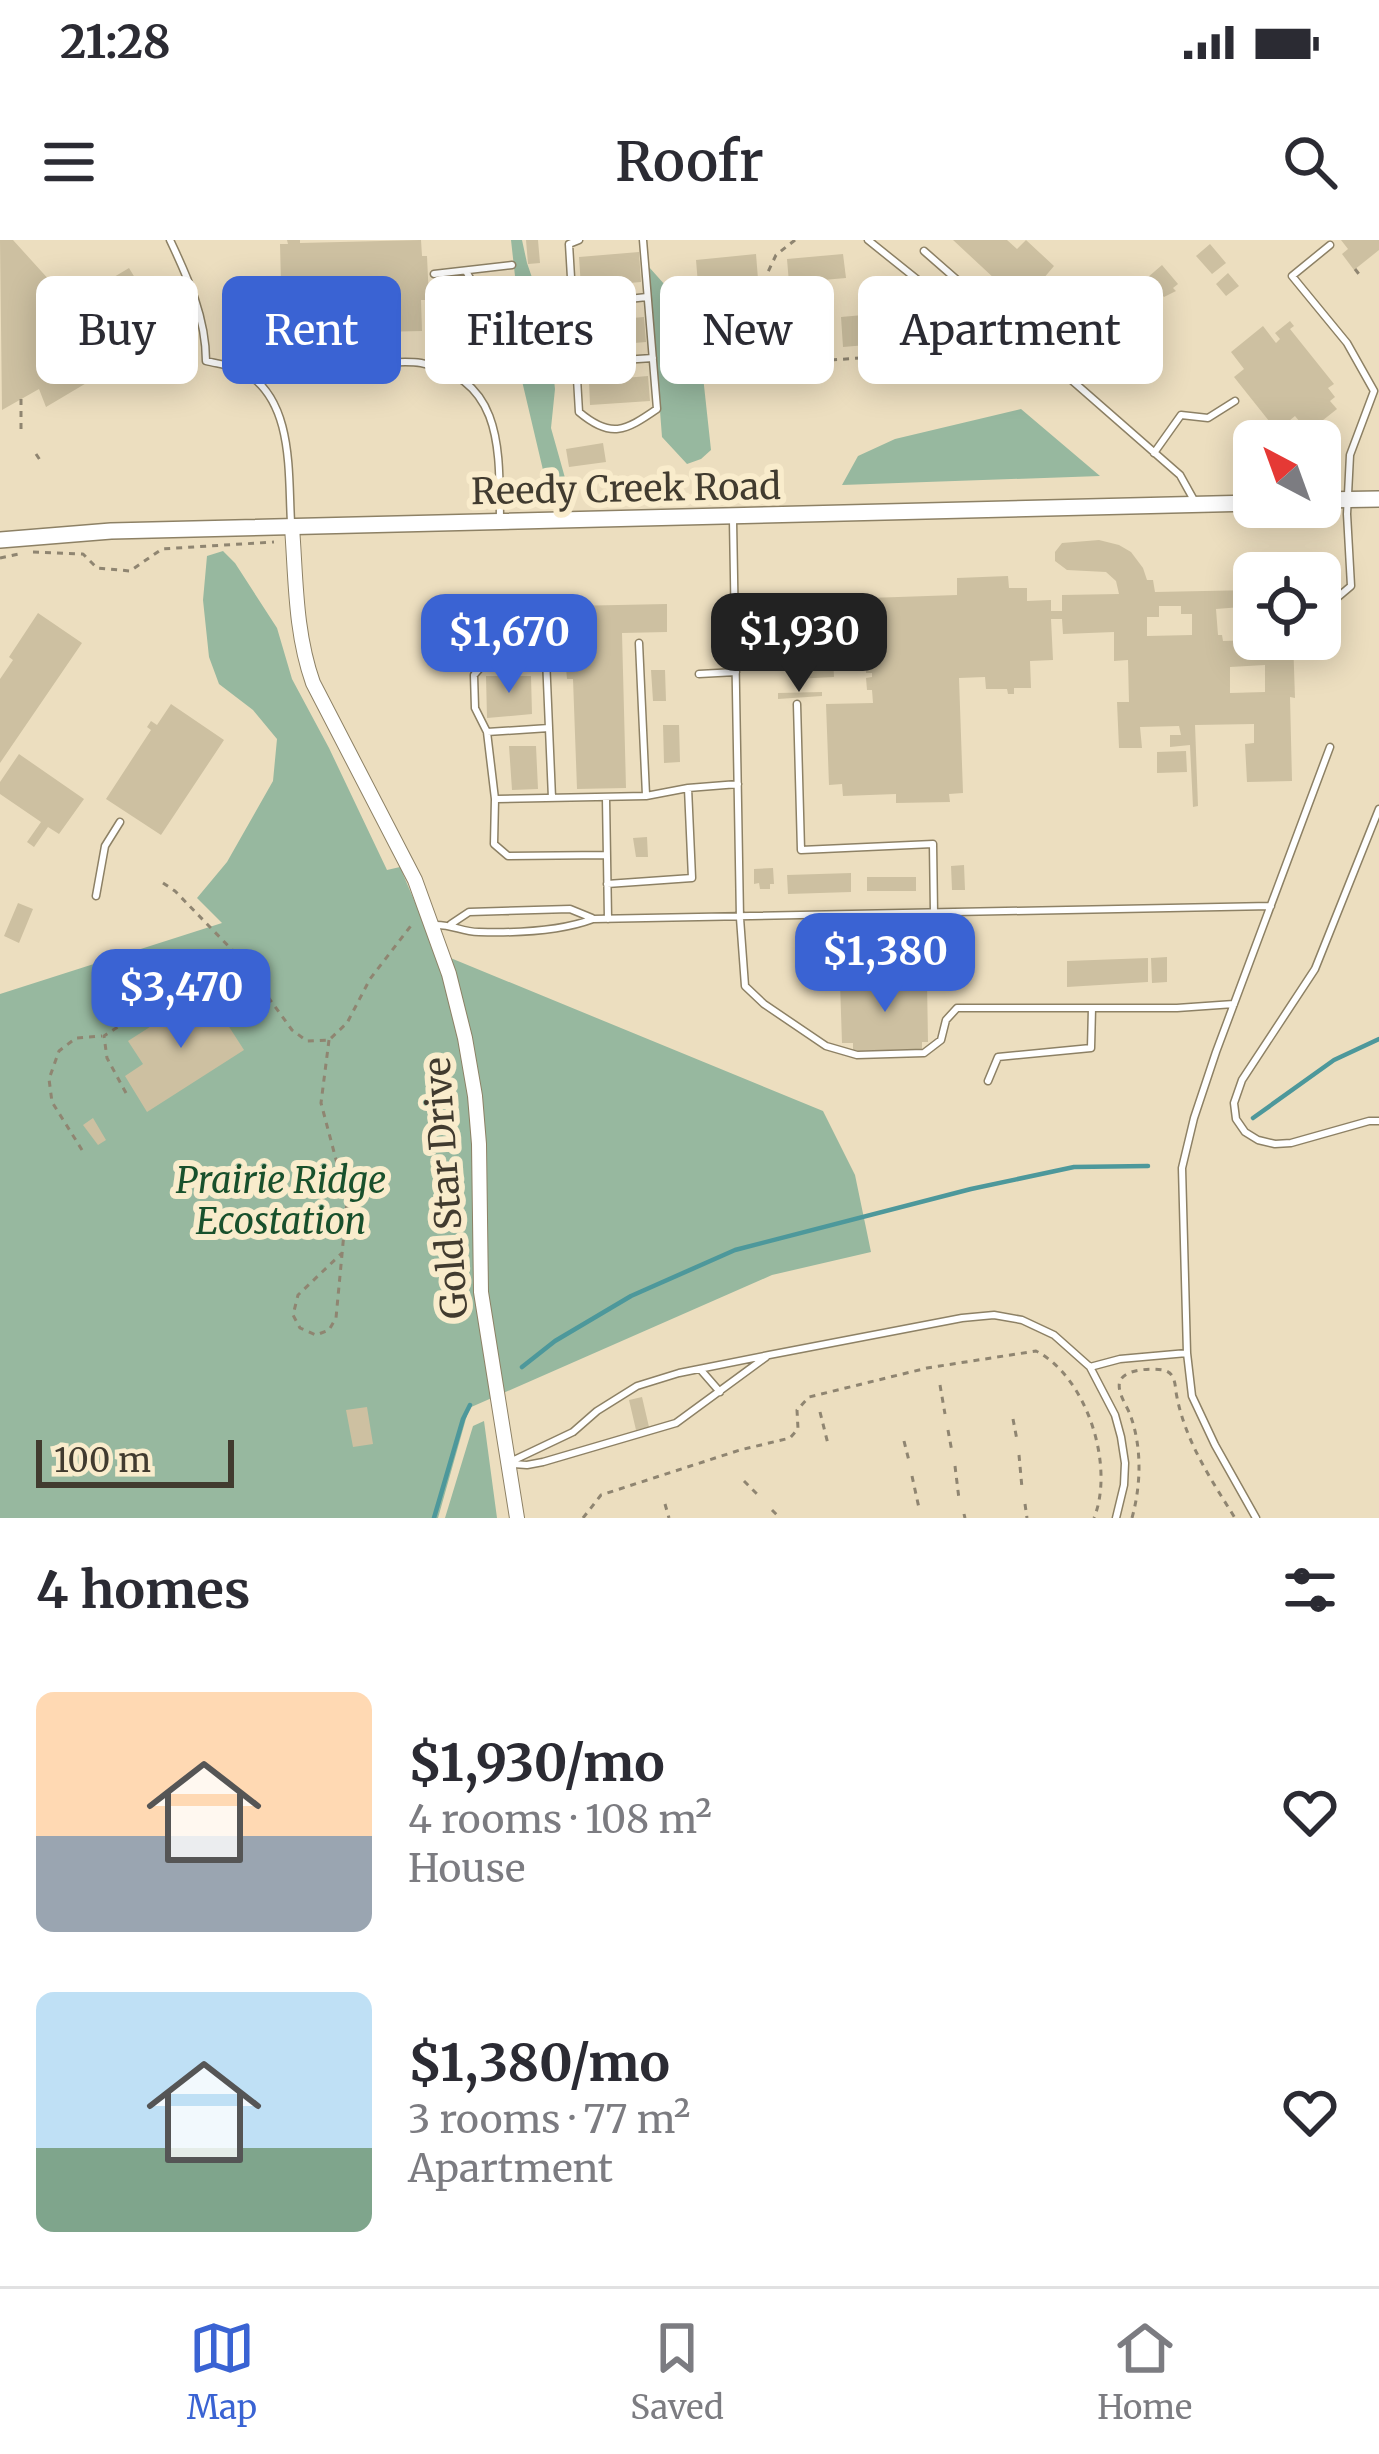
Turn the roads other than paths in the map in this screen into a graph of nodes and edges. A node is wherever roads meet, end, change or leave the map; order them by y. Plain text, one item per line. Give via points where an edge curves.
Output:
1 (170, 240) edge
2 (579, 240) edge
3 (643, 240) edge
4 (868, 240) edge
5 (1330, 245) dead end
6 (924, 251) dead end
7 (512, 266) dead end
8 (466, 271) junction
9 (434, 274) dead end
10 (468, 276) edge
11 (571, 276) edge
12 (913, 276) edge
13 (953, 276) edge
14 (648, 297) junction
15 (636, 298) edge
16 (653, 358) junction
17 (636, 359) edge
18 (222, 364) edge
19 (259, 384) edge
20 (469, 384) edge
21 (577, 384) edge
22 (1076, 384) edge
23 (1235, 400) dead end
24 (1154, 452) junction
25 (1379, 499) edge
26 (1197, 505) junction
27 (1341, 505) edge
28 (1347, 506) junction
29 (1233, 508) edge
30 (733, 516) junction
31 (500, 521) junction
32 (292, 526) junction
33 (0, 540) edge
34 (1341, 594) edge
35 (639, 643) dead end
36 (736, 672) junction
37 (699, 674) dead end
38 (796, 704) dead end
39 (549, 728) junction
40 (487, 732) junction
41 (1330, 747) dead end
42 (738, 784) junction
43 (688, 788) junction
44 (646, 796) junction
45 (552, 798) junction
46 (606, 798) junction
47 (495, 799) junction
48 (1379, 809) edge
49 (120, 822) dead end
50 (607, 855) junction
51 (607, 884) junction
52 (96, 896) dead end
53 (1270, 906) junction
54 (934, 914) junction
55 (740, 918) junction
56 (593, 919) junction
57 (608, 919) junction
58 (451, 924) junction
59 (433, 925) junction
60 (1234, 1004) junction
61 (1092, 1008) junction
62 (988, 1082) dead end
63 (1379, 1121) edge
64 (1187, 1353) junction
65 (769, 1355) junction
66 (1090, 1366) junction
67 (700, 1369) junction
68 (720, 1392) junction
69 (509, 1463) junction
70 (518, 1518) edge
71 (1116, 1518) edge
72 (1256, 1518) edge

1 - 18 lane via 192,286 206,361
2 - 11 lane via 569,244
3 - 14 lane
4 - 12 lane
5 - 28 lane via 1292,276 1374,391 1350,455
6 - 13 lane
7 - 8 lane
8 - 9 lane
8 - 10 lane
14 - 15 lane
14 - 16 lane
16 - 17 lane
16 - 21 lane via 657,409 627,430 598,428 579,412
19 - 32 lane via 278,408
20 - 31 lane via 497,433
22 - 24 lane
23 - 24 lane via 1208,418 1181,415
24 - 26 lane
25 - 28 main road
26 - 29 main road, Reedy Creek Road
26 - 30 main road, Reedy Creek Road
27 - 28 main road
28 - 34 lane via 1351,586
30 - 31 main road, Reedy Creek Road
30 - 36 lane
31 - 32 main road, Reedy Creek Road
32 - 33 main road, Reedy Creek Road
32 - 59 street, Gold Star Drive via 313,682
35 - 44 lane
36 - 37 lane
36 - 42 lane
38 - 54 lane via 801,850 933,844
39 - 40 lane
39 - 40 lane via 546,658 488,659 474,675 475,708
39 - 45 lane
40 - 47 lane
41 - 53 lane
42 - 43 lane
42 - 55 lane
43 - 44 lane
43 - 51 lane via 692,878
44 - 46 lane
45 - 46 lane
45 - 47 lane
46 - 50 lane
47 - 50 lane via 494,844 508,856
48 - 63 lane via 1316,969 1241,1080 1234,1103 1245,1132 1275,1144
49 - 52 lane via 105,846
50 - 51 lane
51 - 57 lane
53 - 54 lane
53 - 60 lane
54 - 55 lane
55 - 57 lane
55 - 61 lane via 745,986 826,1046 857,1055 924,1053 941,1040 957,1008
56 - 57 lane
56 - 58 lane via 478,932
56 - 58 lane via 570,909 469,912
58 - 59 lane
59 - 69 street, Gold Star Drive via 475,1096 481,1292
60 - 61 lane
60 - 64 lane via 1183,1168
61 - 62 lane via 1090,1048 998,1057
64 - 66 lane
64 - 72 lane via 1192,1396
65 - 66 lane via 994,1315 1054,1335
65 - 67 lane
65 - 68 lane
66 - 71 lane via 1121,1437
67 - 68 lane
67 - 69 lane via 637,1386 573,1432
68 - 69 lane via 676,1423 543,1462
69 - 70 street, Gold Star Drive

